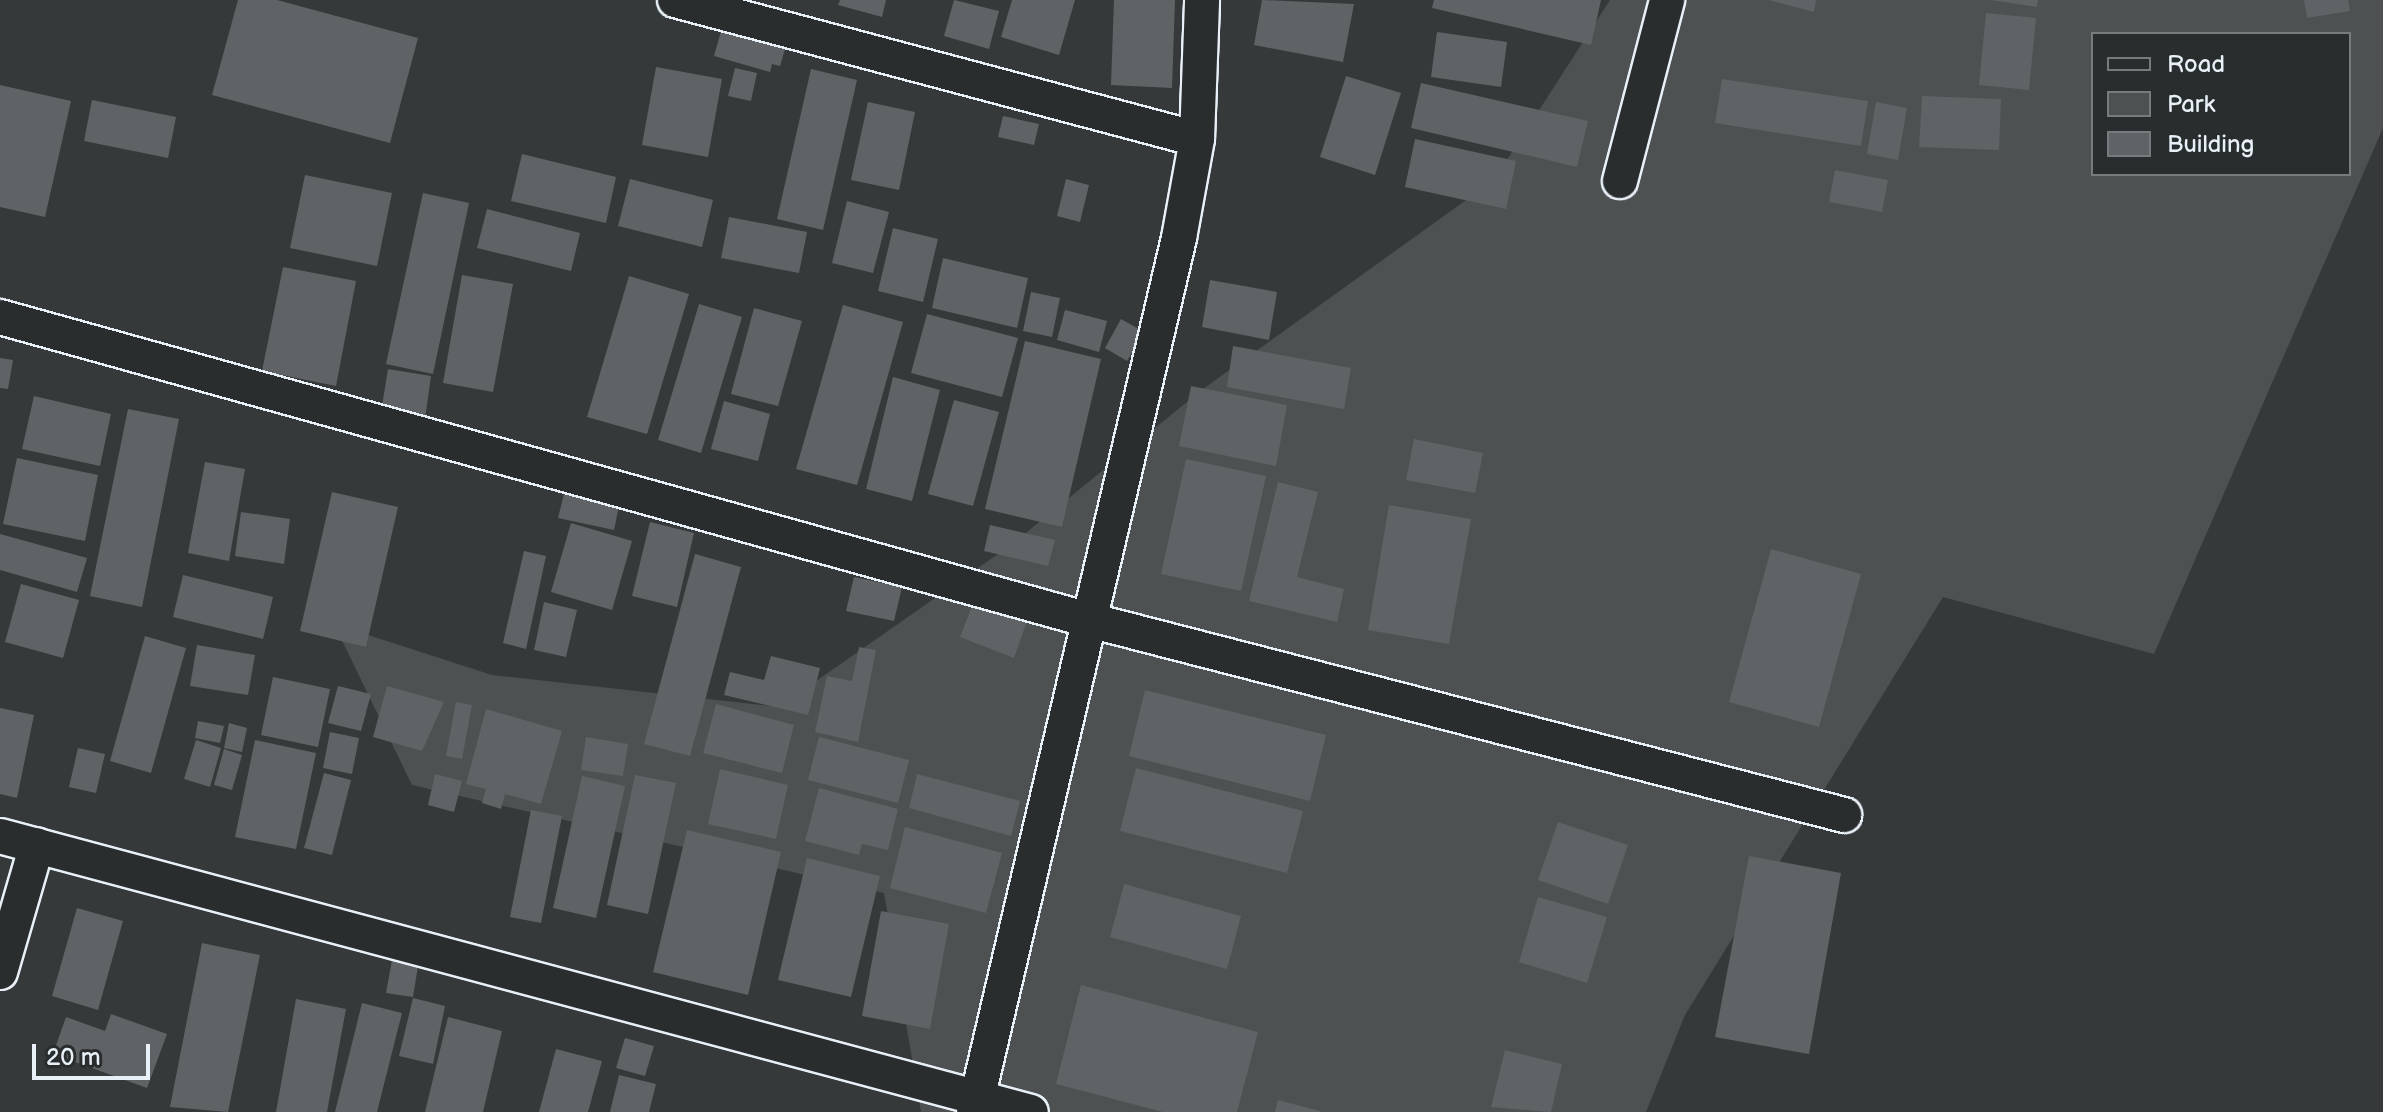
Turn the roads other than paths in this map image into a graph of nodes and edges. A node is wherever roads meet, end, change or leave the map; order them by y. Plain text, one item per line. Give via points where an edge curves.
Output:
1 (675, 0) edge
2 (1202, 0) edge
3 (1667, 0) edge
4 (1197, 139) junction
5 (1620, 181) dead end
6 (0, 317) edge
7 (1089, 620) junction
8 (1844, 815) dead end
9 (0, 836) edge
10 (37, 845) junction
11 (0, 972) edge
12 (976, 1105) edge
13 (1031, 1112) edge

1 - 4 street
2 - 4 street
3 - 5 street
4 - 7 street via 1152,365
6 - 7 street
7 - 8 street
7 - 12 street
9 - 10 street
10 - 11 street
10 - 12 street
12 - 13 street

